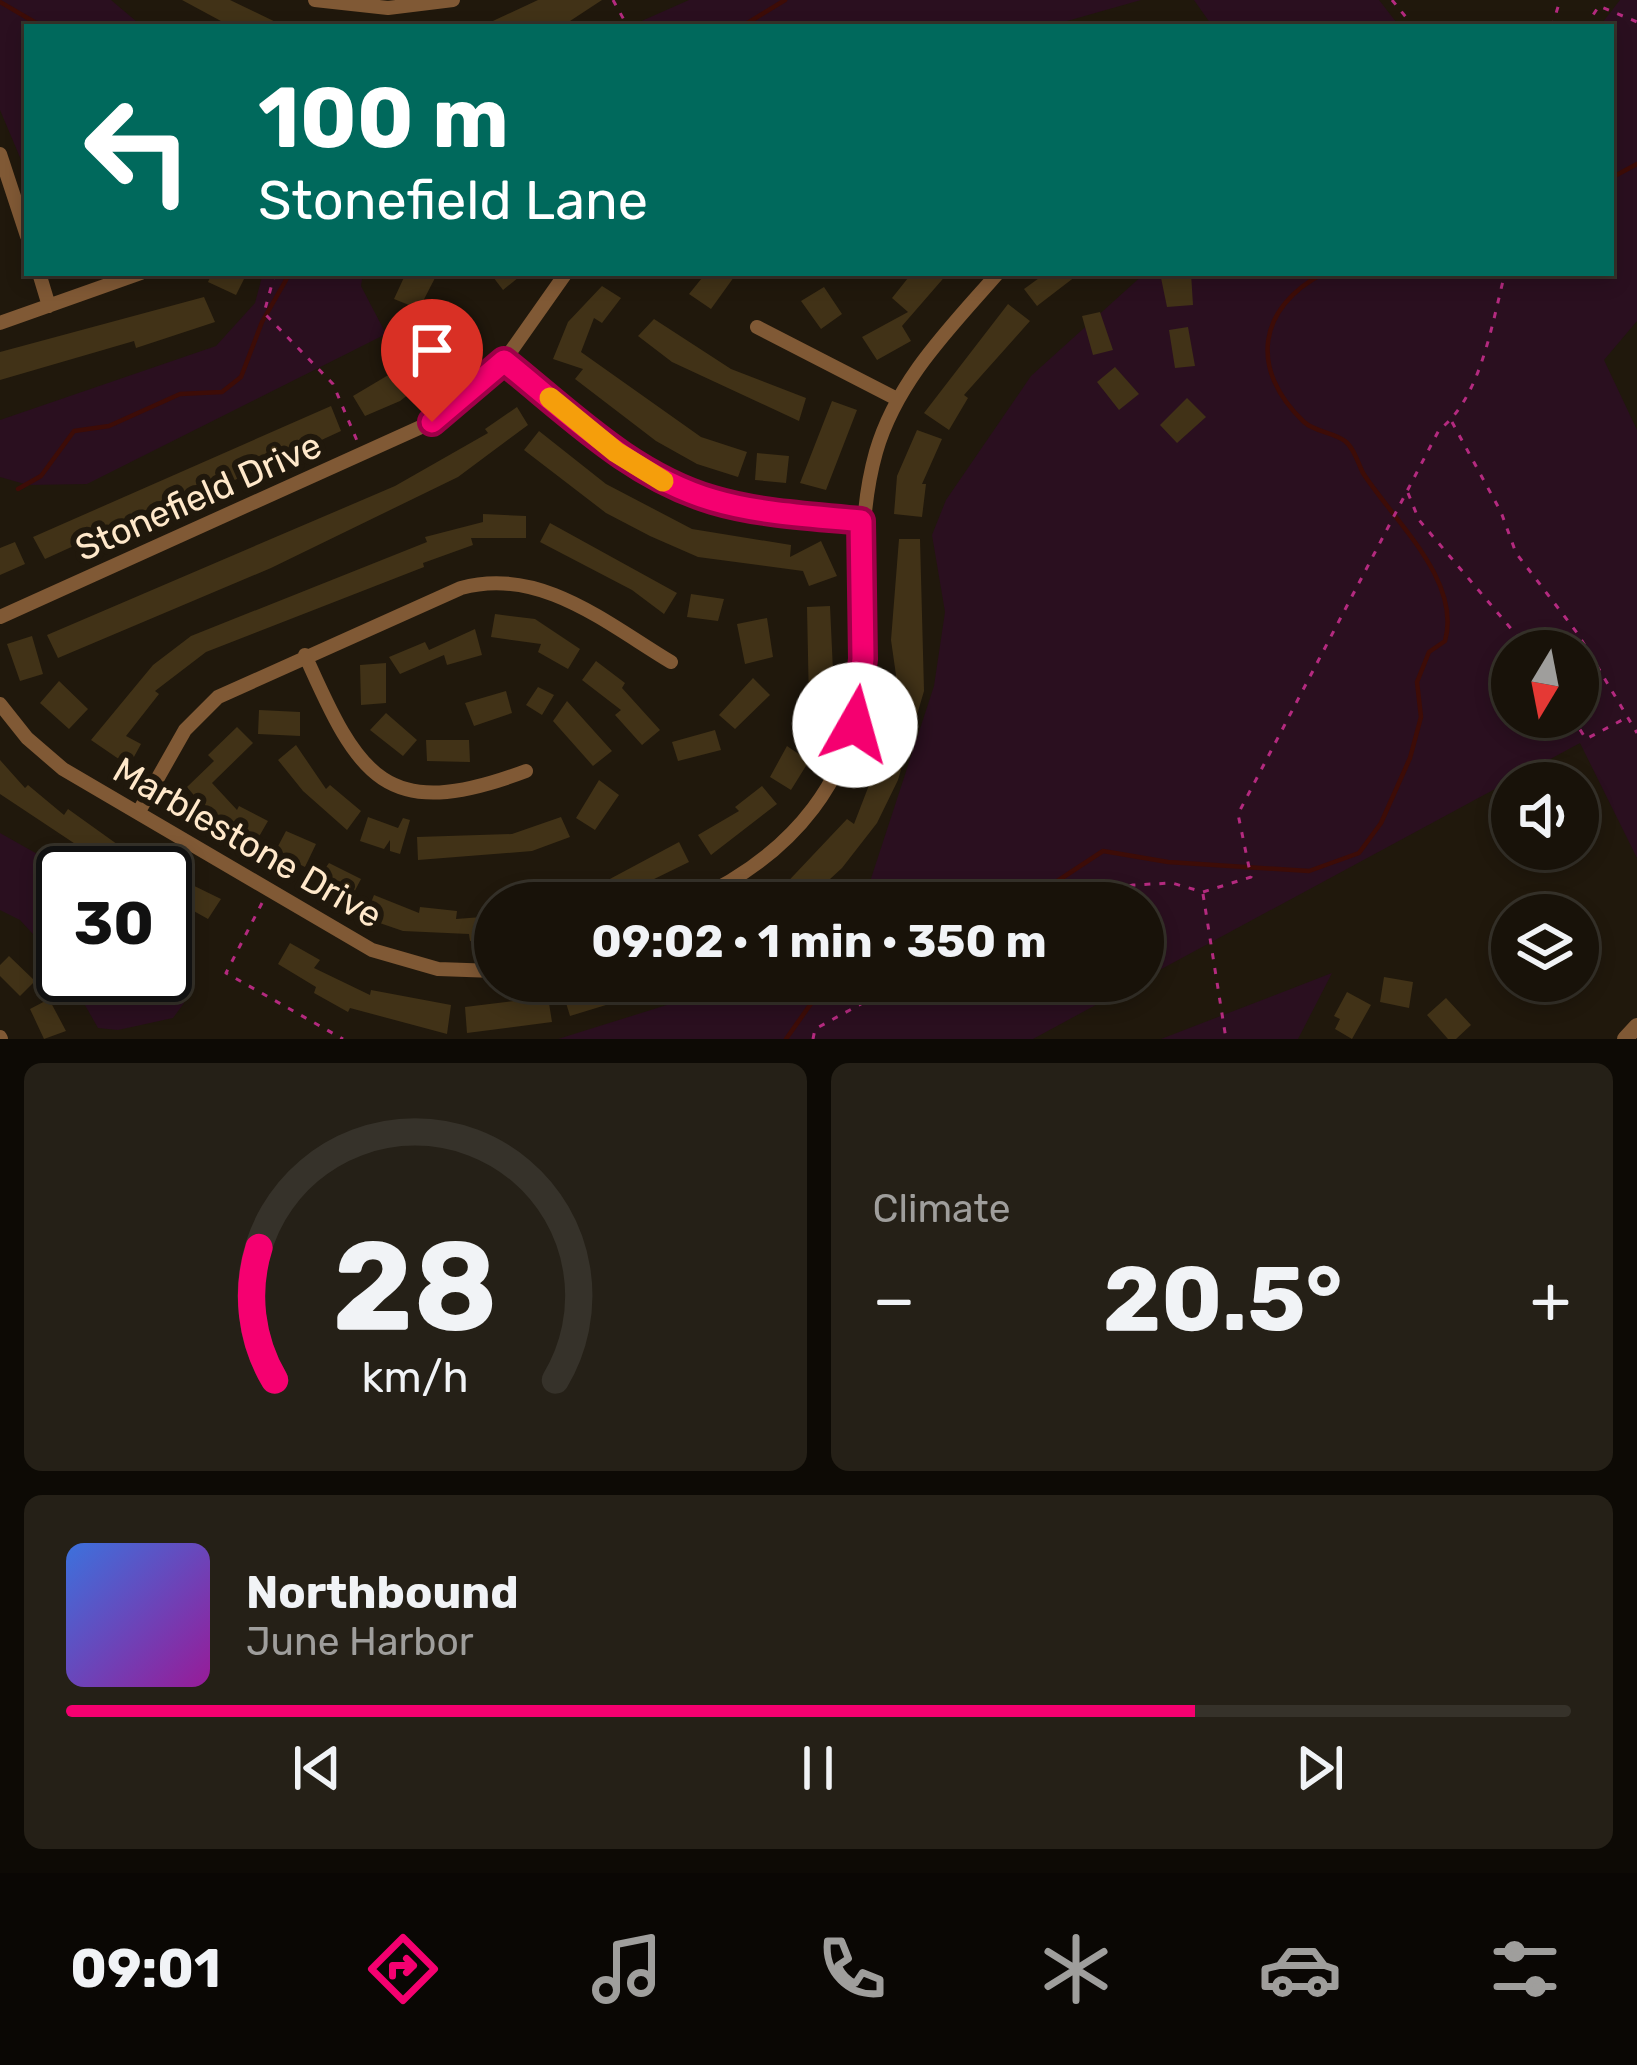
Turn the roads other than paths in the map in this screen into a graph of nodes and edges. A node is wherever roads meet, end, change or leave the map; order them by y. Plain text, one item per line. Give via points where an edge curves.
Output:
1 (315, 0) edge
2 (453, 0) edge
3 (0, 154) edge
4 (24, 227) edge
5 (40, 276) edge
6 (133, 276) edge
7 (564, 276) edge
8 (995, 276) edge
9 (50, 306) junction
10 (0, 323) edge
11 (757, 327) dead end
12 (504, 361) junction
13 (897, 400) junction
14 (861, 521) junction
15 (0, 617) edge
16 (305, 656) junction
17 (671, 662) dead end
18 (0, 704) edge
19 (526, 771) dead end
20 (138, 813) junction
21 (730, 882) edge
22 (474, 970) edge
23 (1637, 1026) edge
24 (1625, 1039) edge

1 - 2 street via 388,8
3 - 4 street
5 - 9 street
6 - 9 street
7 - 12 street, Stonefield Drive
8 - 13 street
9 - 10 street
11 - 13 street
12 - 14 street via 616,452 676,487 750,508
12 - 15 street, Stonefield Drive via 432,422
13 - 14 street
14 - 21 street via 861,697 836,776 777,851
16 - 17 street via 461,588 514,581 548,590
16 - 19 street via 344,742 389,782 454,794
16 - 20 street via 205,707
18 - 20 street, Marblestone Drive via 44,754
20 - 22 street, Marblestone Drive via 348,939 396,960
23 - 24 street

